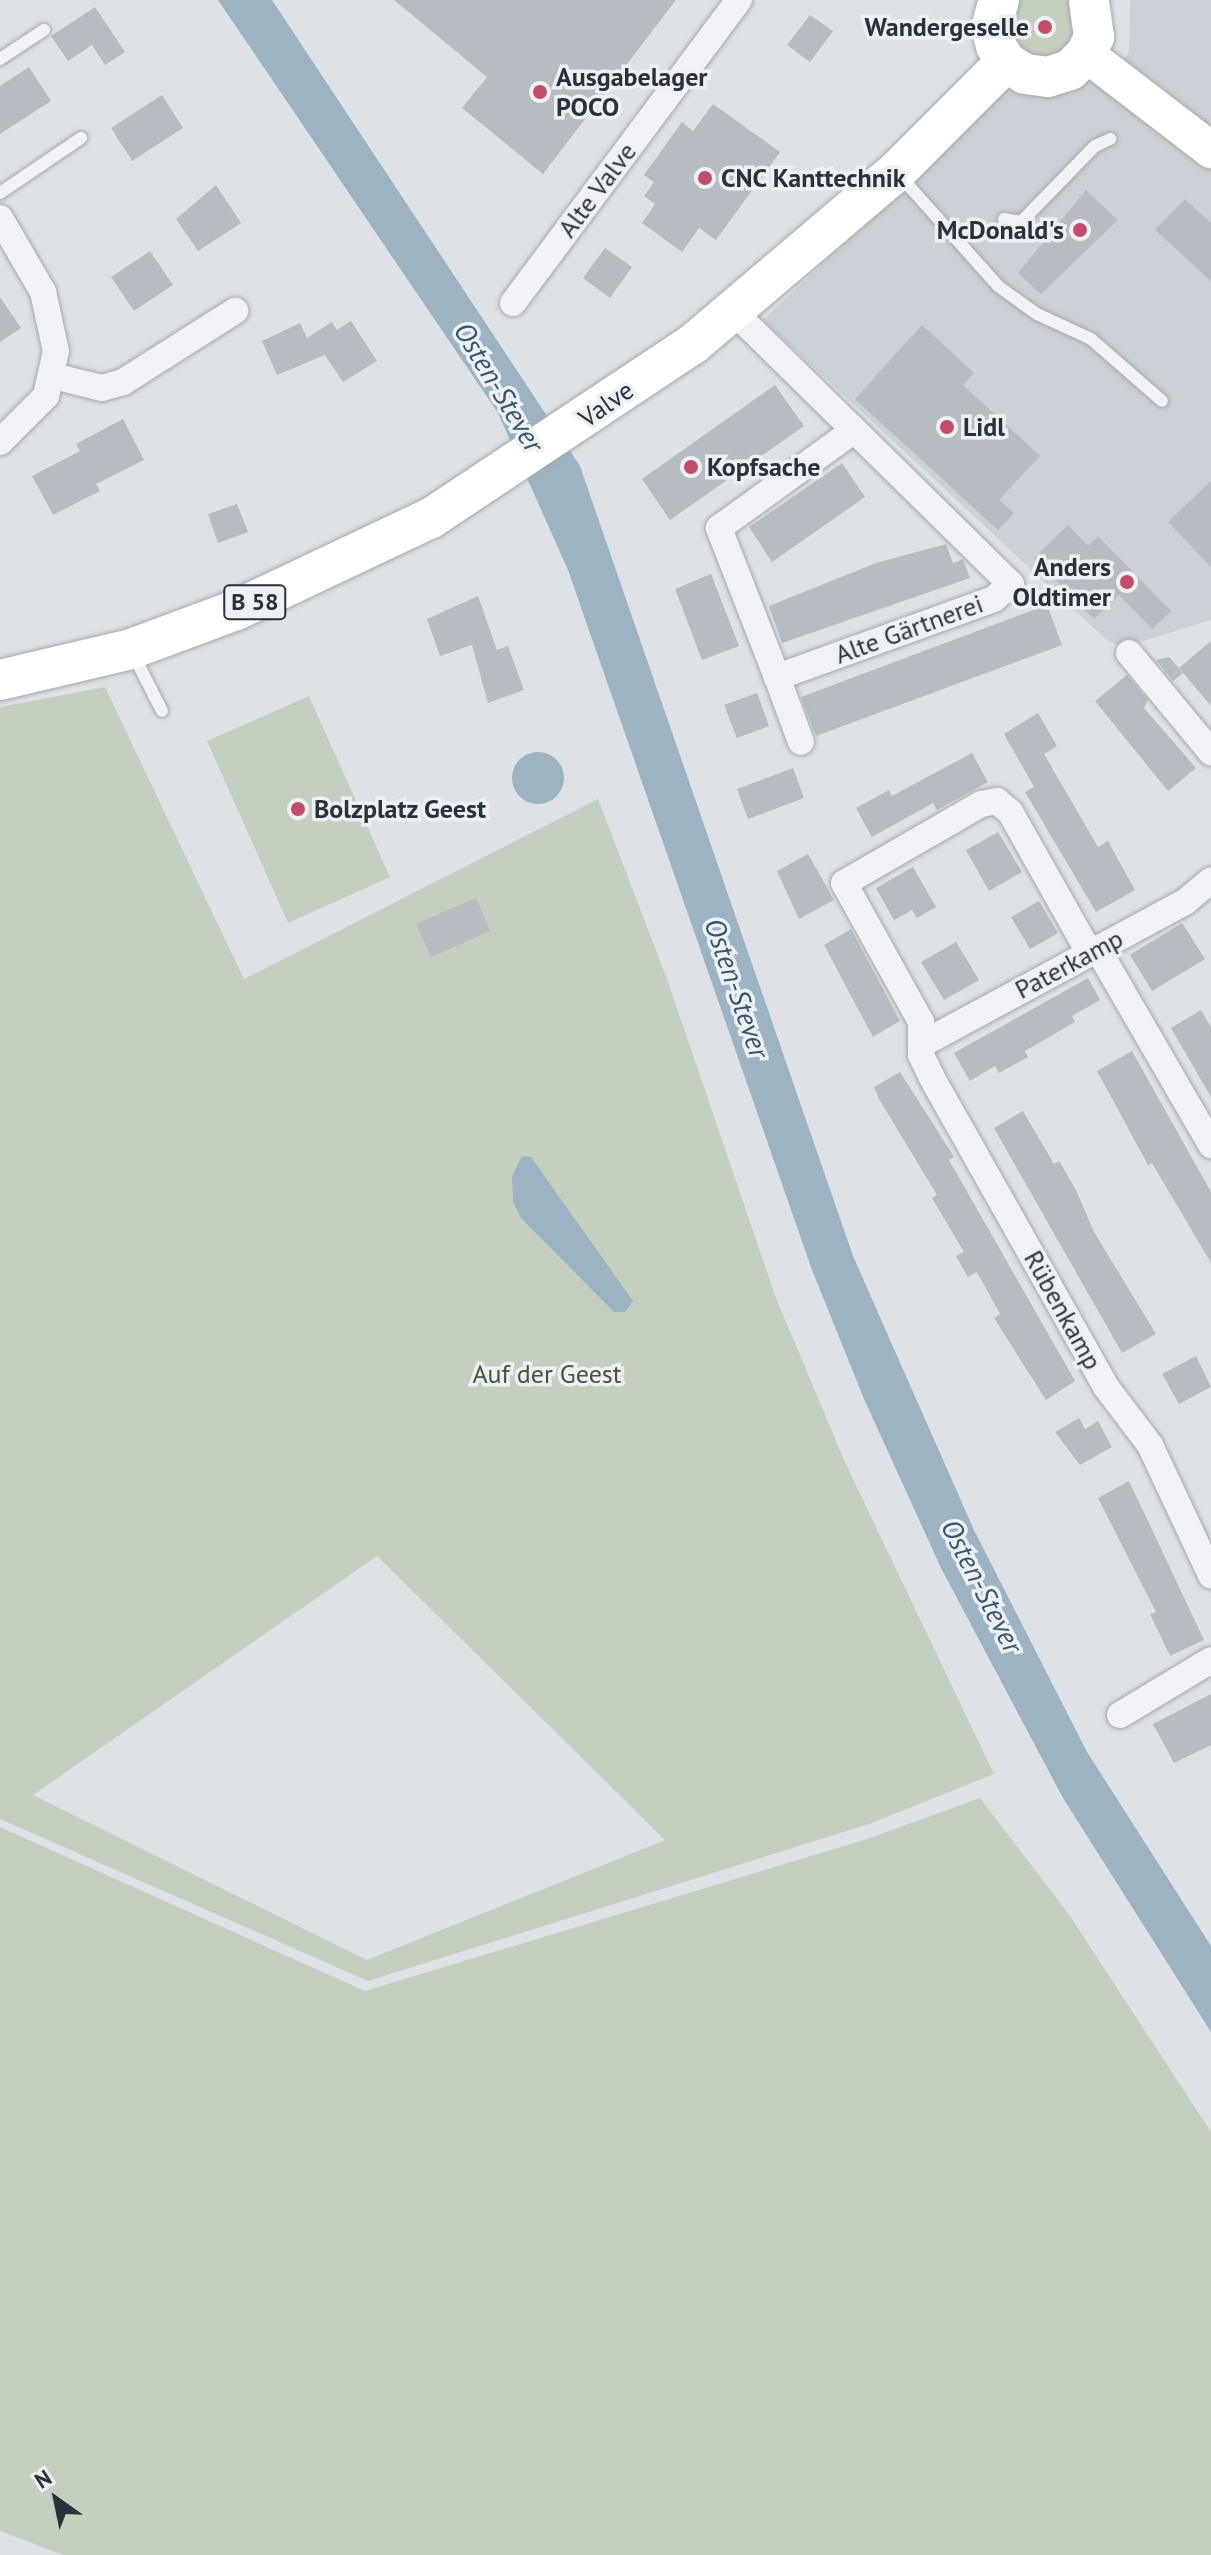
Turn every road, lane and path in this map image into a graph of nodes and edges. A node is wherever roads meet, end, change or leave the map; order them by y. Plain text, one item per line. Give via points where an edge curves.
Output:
1 (739, 0) edge
2 (999, 0) edge
3 (1089, 0) edge
4 (44, 30) dead end
5 (1086, 54) junction
6 (0, 59) edge
7 (1006, 62) junction
8 (81, 138) dead end
9 (1110, 139) dead end
10 (1211, 150) edge
11 (897, 171) junction
12 (0, 193) edge
13 (0, 218) edge
14 (1004, 219) dead end
15 (513, 303) dead end
16 (235, 311) dead end
17 (734, 312) junction
18 (53, 376) junction
19 (1162, 401) dead end
20 (853, 431) junction
21 (0, 442) edge
22 (131, 649) junction
23 (1129, 653) dead end
24 (777, 677) junction
25 (0, 680) edge
26 (162, 711) dead end
27 (801, 742) dead end
28 (1211, 752) edge
29 (1211, 880) edge
30 (1093, 950) junction
31 (924, 1043) junction
32 (1211, 1145) edge
33 (1211, 1573) edge
34 (1211, 1660) edge
35 (1120, 1715) dead end

1 - 15 street, Alte Valve
2 - 7 main road via 991,28
3 - 5 main road via 1094,28
4 - 6 lane
5 - 7 main road via 1070,70 1048,77 1025,74
5 - 10 main road
7 - 11 main road, Valve / B 58
8 - 12 lane
9 - 14 lane via 1095,146 1021,222
11 - 17 main road, Valve / B 58
11 - 19 lane via 998,286 1037,314 1091,339
13 - 18 street via 43,292 56,351
16 - 18 street via 123,382 102,388
17 - 20 street, Alte Gärtnerei
17 - 22 main road, Valve / B 58 via 582,422 431,518 329,570
18 - 21 street via 29,418
20 - 24 street via 719,528
20 - 24 street, Alte Gärtnerei via 1011,584 994,599
22 - 25 main road, Valve / B 58
22 - 26 lane
23 - 28 street
24 - 27 street
29 - 30 street, Paterkamp via 1185,902
30 - 31 street, Paterkamp
30 - 31 street, Rübenkamp via 1010,812 997,801 981,804 844,883 921,1022
30 - 32 street
31 - 33 street, Rübenkamp via 921,1055 932,1078 1106,1387 1150,1445
34 - 35 street

